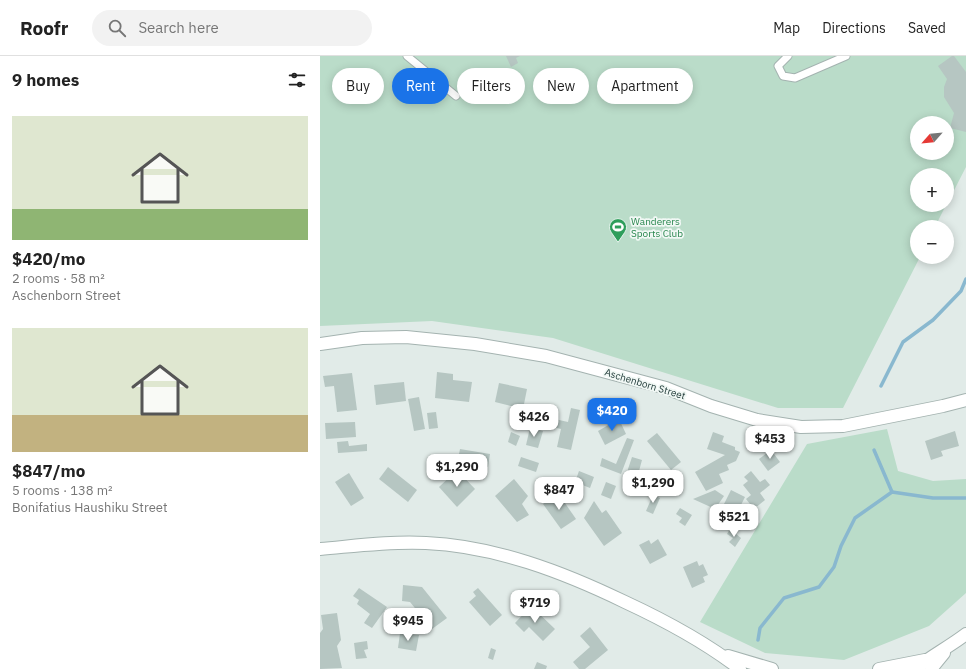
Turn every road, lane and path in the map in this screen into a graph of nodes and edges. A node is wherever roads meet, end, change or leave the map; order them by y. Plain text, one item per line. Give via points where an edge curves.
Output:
1 (407, 56) edge
2 (788, 56) edge
3 (846, 56) edge
4 (456, 96) dead end
5 (320, 344) edge
6 (966, 400) edge
7 (320, 549) edge
8 (966, 634) edge
9 (720, 653) junction
10 (928, 666) edge
11 (740, 669) edge
12 (772, 669) edge
13 (879, 669) edge
14 (914, 669) edge

1 - 4 lane
2 - 3 lane via 778,66 783,76 795,78
5 - 6 street, Aschenborn Street via 362,338 406,337 475,344 546,356 666,388 757,420 801,427 843,426
7 - 9 street via 426,543 482,551 537,565 594,587 658,618
8 - 10 street
9 - 11 street
9 - 12 street
10 - 13 street
10 - 14 street

